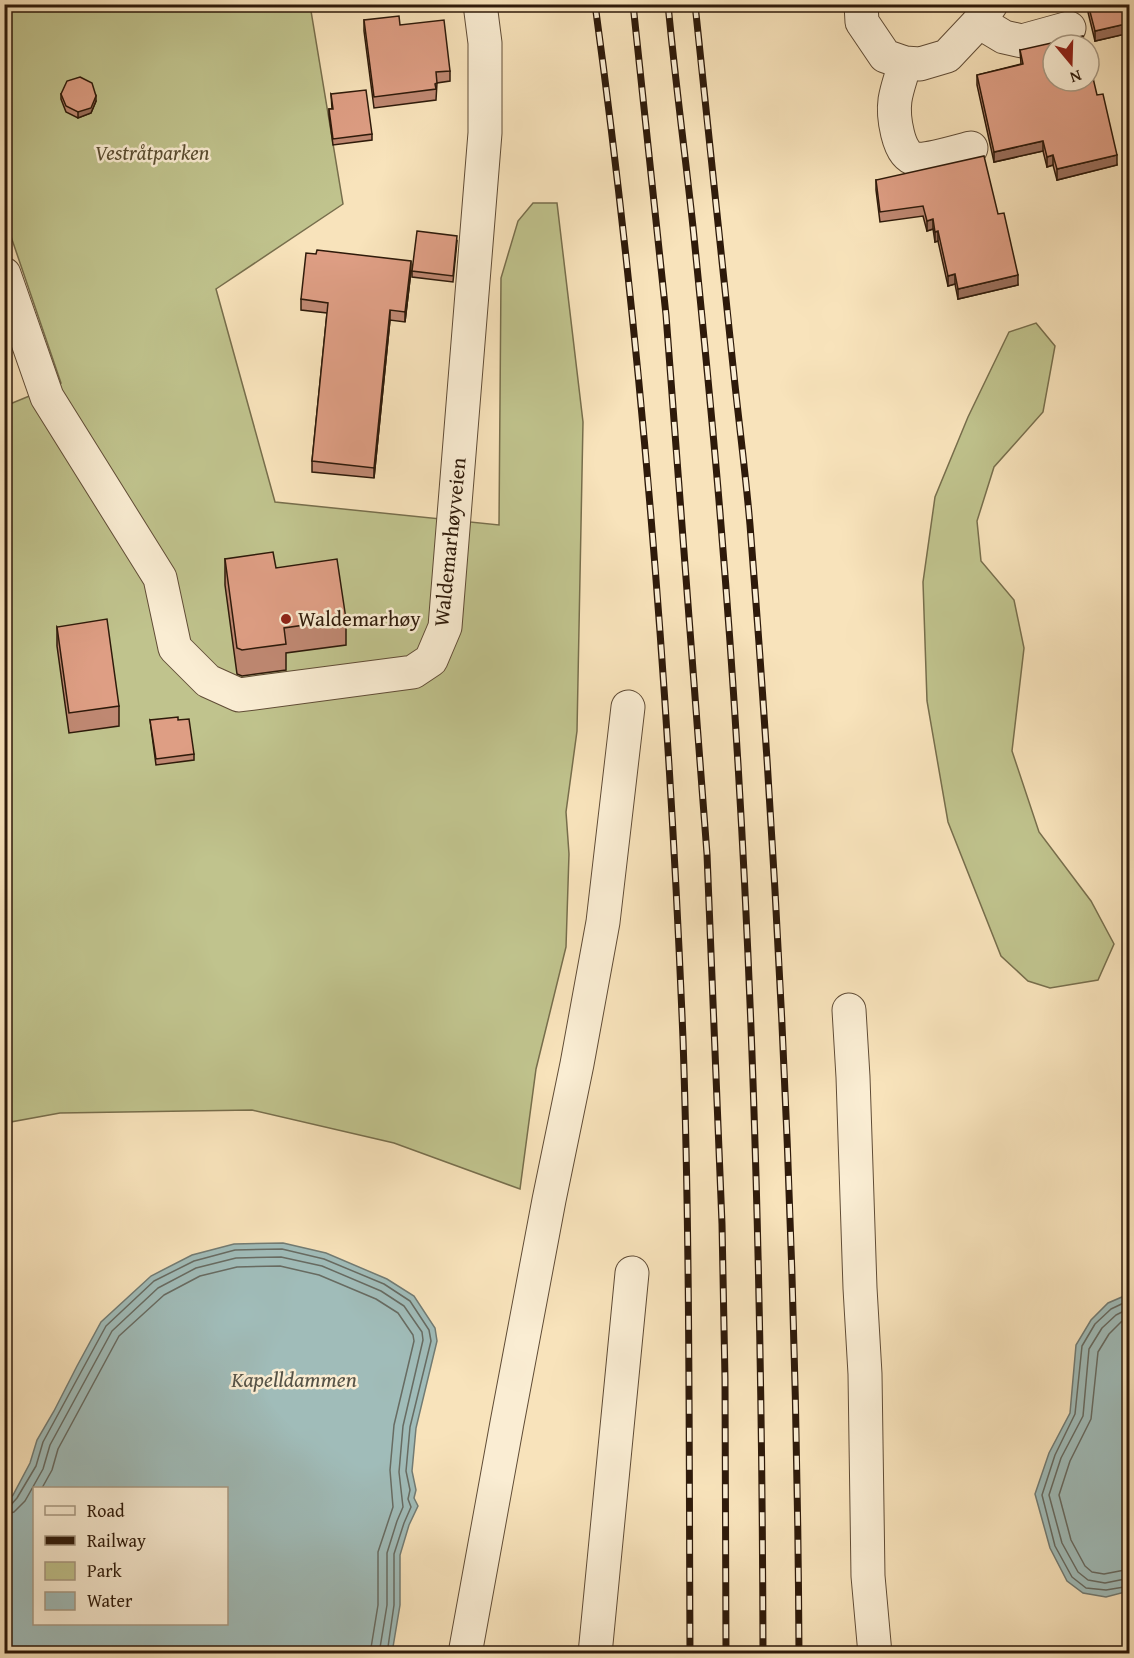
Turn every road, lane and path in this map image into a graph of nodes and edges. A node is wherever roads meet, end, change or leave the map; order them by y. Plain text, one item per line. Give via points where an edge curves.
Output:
1 (480, 4) edge
2 (861, 4) edge
3 (985, 13) edge
4 (1069, 28) dead end
5 (905, 63) junction
6 (971, 148) dead end
7 (4, 274) edge
8 (628, 707) dead end
9 (849, 1010) dead end
10 (632, 1273) dead end
11 (465, 1653) edge
12 (595, 1653) edge
13 (875, 1653) edge

1 - 7 lane, Waldemarhøyveien via 485,43 485,133 445,627 431,660 413,672 239,695 208,681 175,648 160,578 47,398
2 - 5 lane via 862,22 885,56
3 - 4 lane via 1004,37 1022,41
3 - 5 lane via 947,56 920,64
5 - 6 lane via 895,100 895,118 907,155 915,159
8 - 11 lane via 603,922
9 - 13 lane via 865,1374 868,1576
10 - 12 lane

